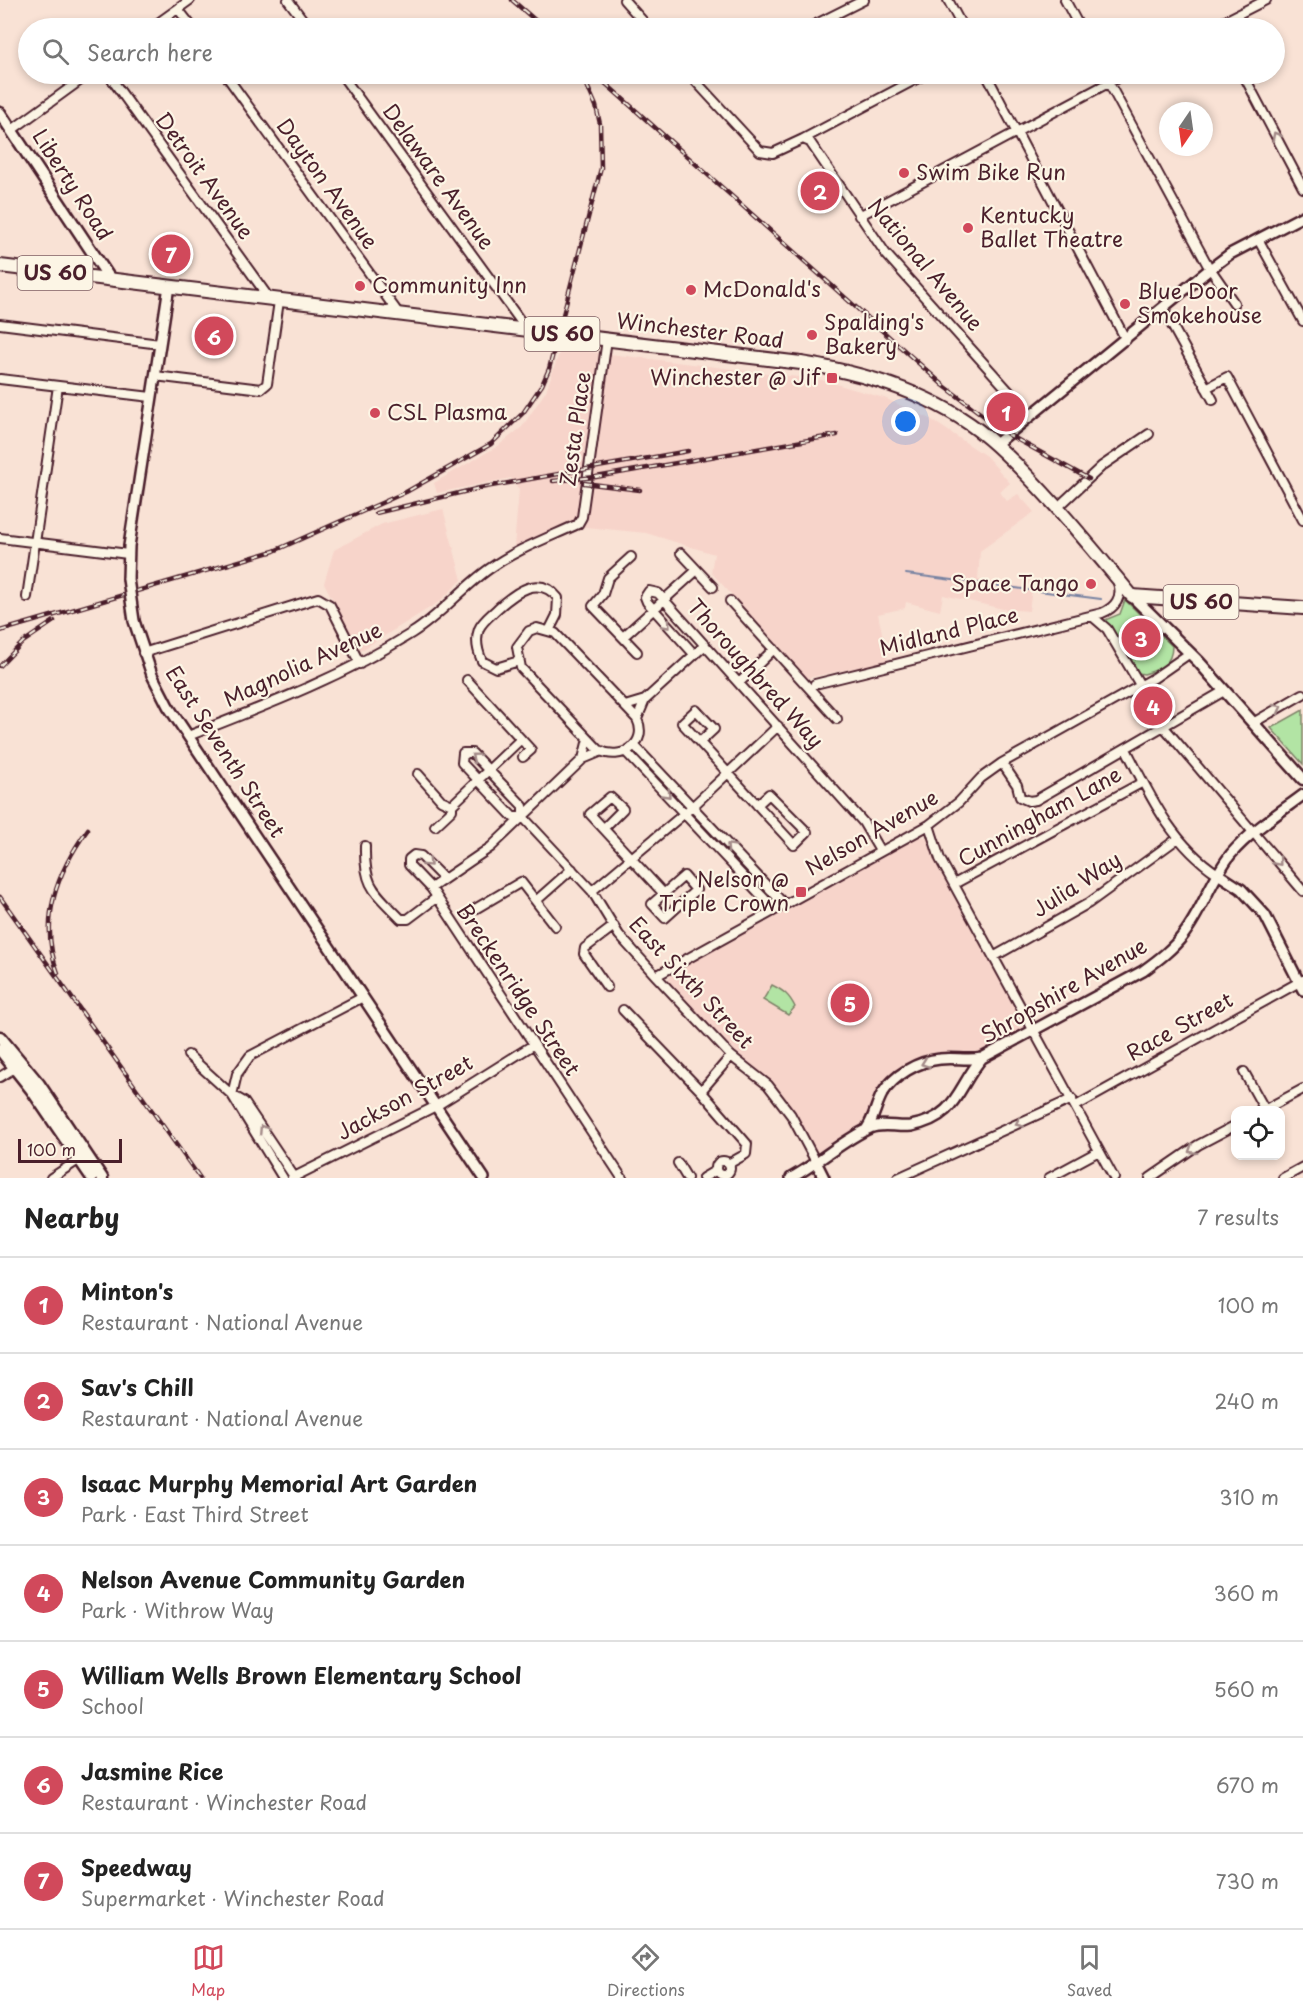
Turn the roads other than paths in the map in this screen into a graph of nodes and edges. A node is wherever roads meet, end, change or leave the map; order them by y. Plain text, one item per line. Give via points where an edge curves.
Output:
1 (190, 0) edge
2 (288, 0) edge
3 (624, 0) edge
4 (864, 0) edge
5 (948, 0) edge
6 (1065, 0) edge
7 (1266, 0) edge
8 (178, 9) junction
9 (165, 18) edge
10 (185, 18) edge
11 (302, 18) edge
12 (640, 18) edge
13 (828, 18) edge
14 (958, 18) edge
15 (1075, 18) edge
16 (1233, 18) edge
17 (75, 84) edge
18 (115, 84) edge
19 (232, 84) edge
20 (349, 84) edge
21 (698, 84) edge
22 (907, 84) edge
23 (991, 84) edge
24 (1104, 84) edge
25 (1109, 84) edge
26 (1248, 84) edge
27 (0, 113) edge
28 (12, 130) junction
29 (1016, 131) junction
30 (803, 139) junction
31 (1303, 188) edge
32 (859, 216) junction
33 (1303, 216) edge
34 (1258, 239) junction
35 (0, 266) edge
36 (1210, 269) junction
37 (110, 279) junction
38 (169, 286) junction
39 (274, 300) junction
40 (1234, 303) dead end
41 (1163, 309) junction
42 (400, 315) junction
43 (1303, 321) edge
44 (0, 324) edge
45 (527, 330) junction
46 (607, 339) junction
47 (1126, 340) junction
48 (160, 344) junction
49 (155, 376) junction
50 (0, 380) edge
51 (58, 386) junction
52 (1206, 388) junction
53 (151, 397) junction
54 (1213, 400) dead end
55 (1031, 416) junction
56 (1149, 434) dead end
57 (996, 444) junction
58 (1056, 509) junction
59 (1303, 520) edge
60 (579, 524) joint
61 (0, 538) edge
62 (35, 542) junction
63 (681, 553) dead end
64 (128, 554) junction
65 (631, 557) dead end
66 (697, 570) junction
67 (1116, 576) junction
68 (713, 587) dead end
69 (1132, 596) junction
70 (27, 597) dead end
71 (664, 600) junction
72 (730, 601) dead end
73 (1303, 608) edge
74 (653, 610) junction
75 (1092, 616) junction
76 (549, 631) junction
77 (622, 637) junction
78 (705, 645) junction
79 (774, 649) junction
80 (637, 652) dead end
81 (143, 653) junction
82 (1190, 653) junction
83 (694, 654) junction
84 (519, 661) junction
85 (360, 664) junction
86 (467, 680) dead end
87 (739, 683) junction
88 (815, 684) dead end
89 (1140, 685) junction
90 (1224, 691) junction
91 (1303, 694) edge
92 (645, 700) junction
93 (631, 712) junction
94 (837, 719) dead end
95 (1253, 723) junction
96 (778, 726) junction
97 (1164, 727) junction
98 (188, 736) junction
99 (521, 739) junction
100 (588, 739) junction
101 (700, 742) dead end
102 (634, 745) junction
103 (599, 749) junction
104 (1126, 749) junction
105 (626, 752) junction
106 (523, 757) dead end
107 (583, 759) junction
108 (1002, 763) junction
109 (489, 770) junction
110 (728, 773) junction
111 (418, 774) dead end
112 (1303, 779) edge
113 (478, 780) junction
114 (1143, 782) junction
115 (1303, 795) edge
116 (452, 805) junction
117 (757, 805) junction
118 (692, 807) junction
119 (684, 813) junction
120 (523, 817) junction
121 (928, 825) junction
122 (435, 826) dead end
123 (604, 828) dead end
124 (1254, 832) junction
125 (1177, 839) junction
126 (365, 846) dead end
127 (880, 851) junction
128 (633, 859) junction
129 (572, 869) junction
130 (1218, 874) junction
131 (442, 877) junction
132 (954, 884) junction
133 (431, 888) junction
134 (592, 891) junction
135 (1303, 891) edge
136 (664, 894) junction
137 (436, 898) junction
138 (537, 900) junction
139 (784, 904) junction
140 (775, 910) junction
141 (470, 912) dead end
142 (555, 926) dead end
143 (614, 926) junction
144 (995, 956) junction
145 (656, 976) junction
146 (1302, 984) edge
147 (607, 987) dead end
148 (363, 997) junction
149 (624, 1010) dead end
150 (1034, 1030) junction
151 (0, 1037) edge
152 (533, 1045) junction
153 (0, 1050) edge
154 (188, 1055) dead end
155 (731, 1056) junction
156 (982, 1058) junction
157 (957, 1060) junction
158 (19, 1065) junction
159 (1244, 1072) dead end
160 (0, 1077) edge
161 (968, 1079) junction
162 (1303, 1089) edge
163 (701, 1091) junction
164 (232, 1095) junction
165 (1074, 1103) junction
166 (436, 1106) junction
167 (1262, 1106) edge
168 (1271, 1106) edge
169 (877, 1110) junction
170 (890, 1126) junction
171 (867, 1128) junction
172 (1231, 1128) edge
173 (1100, 1151) junction
174 (83, 1157) junction
175 (678, 1163) dead end
176 (730, 1163) junction
177 (817, 1164) junction
178 (1303, 1167) edge
179 (715, 1172) junction
180 (727, 1176) edge
181 (51, 1178) edge
182 (92, 1178) edge
183 (102, 1178) edge
184 (283, 1178) edge
185 (294, 1178) edge
186 (484, 1178) edge
187 (622, 1178) edge
188 (687, 1178) edge
189 (703, 1178) edge
190 (791, 1178) edge
191 (824, 1178) edge
192 (897, 1178) edge
193 (1049, 1178) edge
194 (1114, 1178) edge
195 (1150, 1178) edge
196 (1283, 1178) edge

1 - 8 street
2 - 11 street
3 - 12 street
4 - 13 street
5 - 14 street
6 - 15 street
7 - 16 street
8 - 9 street
8 - 10 street
17 - 28 street
18 - 39 street, Detroit Avenue
19 - 42 street, Dayton Avenue
20 - 45 street, Delaware Avenue
21 - 30 street via 760,151 773,153
22 - 30 street
23 - 29 street
24 - 29 street
25 - 36 street
31 -> 26 street
27 - 28 main road, Liberty Road
28 - 37 main road, Liberty Road
29 - 32 street
29 - 47 street
30 - 32 street, National Avenue via 812,144
32 - 55 street, National Avenue via 901,272
33 - 34 street
34 - 36 street
34 - 43 street
35 - 37 main road, Winchester Road / US 60
36 - 40 street
36 - 41 street
37 - 38 main road, Winchester Road / US 60
38 - 39 main road, Winchester Road / US 60
38 - 48 street, East Seventh Street
39 - 42 main road, Winchester Road / US 60
39 - 49 street via 267,384 259,390
41 - 47 street
41 - 52 street
42 - 45 main road, Winchester Road / US 60
44 - 48 street
45 - 46 main road, Winchester Road / US 60
46 - 57 main road, Winchester Road / US 60 via 801,363 858,375 928,401
46 - 60 street, Zesta Place
47 - 55 street
48 - 49 street, East Seventh Street
49 - 53 street, East Seventh Street
50 - 51 street
51 - 53 street
51 - 62 street
52 - 54 street
52 - 59 street via 1227,377
53 - 64 street, East Seventh Street
55 - 57 street
56 - 58 street via 1102,466
57 - 58 main road, Winchester Road / US 60
58 - 67 main road, Winchester Road / US 60
60 - 85 street, Magnolia Avenue via 506,558 434,618
61 - 62 street
62 - 64 street
62 - 70 street
63 - 66 street
64 - 81 street, East Seventh Street, bridge via 134,621
65 - 77 street via 608,578 603,594 593,606
66 - 68 street
66 - 71 street
67 - 69 main road, Winchester Road / US 60
67 - 75 street, Midland Place via 1120,592 1115,604
69 - 73 main road, US 60
69 - 82 main road
71 - 74 street
71 - 74 street, Thoroughbred Way via 656,591 649,591 645,600
71 - 78 street, Thoroughbred Way
72 - 79 street
74 - 77 street
74 -> 83 street, Thoroughbred Way
75 - 88 street, Midland Place
75 - 89 street via 1107,629
76 - 84 street via 537,628 522,638 517,647
76 - 84 street via 557,615 558,598 547,588 537,586 513,595 482,623 477,642 482,662 496,668
76 - 93 street
77 - 80 street
78 - 83 street
78 - 87 street, Thoroughbred Way
79 - 87 street
79 - 94 street
81 - 85 street via 318,598 330,605
81 - 98 street, East Seventh Street via 159,691
82 - 89 street, Nelson Avenue
82 - 90 main road
83 - 92 street
84 - 100 street via 521,668
85 - 98 street, Magnolia Avenue
86 - 99 street
87 - 96 street, Thoroughbred Way
89 - 108 street, Nelson Avenue
90 - 95 main road
90 - 97 street
95 -> 91 street
92 - 93 street
92 - 93 street
93 - 102 street via 639,730
95 - 112 main road
96 - 110 street
96 - 127 street, Thoroughbred Way via 863,822
97 - 104 street
97 - 124 street
98 - 148 street, East Seventh Street
99 - 106 street via 531,750
99 - 109 street
100 - 103 street
100 - 107 street
101 - 110 street
102 - 105 street
102 - 118 street
103 - 105 street via 610,755
103 - 107 street
104 - 108 street via 1029,801 1020,797 1017,784
104 - 114 street
105 -> 119 street
107 - 120 street
108 - 121 street, Nelson Avenue
109 - 113 street
109 -> 113 street, East Sixth Street via 472,753 463,753 462,762
109 - 120 street, East Sixth Street via 523,806
110 - 117 street
110 - 118 street
111 - 116 street via 441,800
113 - 116 street
113 - 120 street, East Sixth Street via 513,817
114 - 125 street
114 - 132 street, Cunningham Lane
115 - 124 street, Shropshire Avenue
116 - 122 street via 452,810
117 - 117 street via 769,794 807,832 794,845
118 - 119 street
139 -> 118 street
119 - 128 street
119 - 140 street
120 - 129 street, East Sixth Street
120 - 131 street via 491,847
121 - 127 street, Nelson Avenue
121 - 132 street
123 - 128 street
124 - 130 street, Shropshire Avenue via 1231,854
124 -> 135 street
125 - 130 street
125 - 144 street, Julia Way via 1089,903
126 - 137 street via 368,882 400,919 408,919
127 - 139 street, Nelson Avenue
128 - 134 street
128 - 136 street
129 - 134 street, East Sixth Street
129 - 138 street
130 - 146 street via 1241,889 1265,915
130 - 150 street, Shropshire Avenue via 1184,935 1165,954 1143,971
131 - 133 street
133 -> 131 street, Breckenridge Street via 409,865 411,857 421,856
132 - 144 street
133 - 137 street, Breckenridge Street
134 - 143 street, East Sixth Street
136 - 136 street via 652,904 665,918 696,891 684,876
137 - 152 street, Breckenridge Street
138 - 141 street via 526,884 518,883
138 - 142 street
139 - 140 street, Nelson Avenue
140 - 145 street, Nelson Avenue
143 - 145 street, East Sixth Street
143 - 147 street via 585,948 584,954
144 - 150 street
145 - 155 street, East Sixth Street
146 - 165 street, Race Street
148 - 164 street via 250,1056 237,1074
148 - 166 street, East Seventh Street
149 - 163 street
150 - 156 street, Shropshire Avenue
150 - 165 street
151 - 158 main road
152 - 166 street, Jackson Street
152 - 187 street, Breckenridge Street
153 - 158 main road
154 - 164 street
155 - 163 street
155 - 177 street, East Sixth Street via 768,1084 791,1115
156 - 157 street, Shropshire Avenue
156 - 161 street, Shropshire Avenue
157 - 161 street, Shropshire Avenue via 965,1064
157 -> 169 street, Shropshire Avenue via 932,1060 901,1075 882,1095
158 - 160 street
158 - 174 main road
159 - 167 street
161 - 170 street, Shropshire Avenue via 960,1096 936,1116 914,1125
162 - 168 street
163 - 176 street via 748,1148 746,1154
164 - 184 street
185 -> 164 street via 244,1102
165 - 173 street
165 -> 192 street, Race Street
166 - 185 street, Jackson Street
166 - 186 street, East Seventh Street
169 - 170 street via 882,1121
169 - 171 street, Shropshire Avenue
170 - 171 street, Shropshire Avenue
171 - 177 street, Shropshire Avenue
172 -> 195 street
173 - 193 street
173 - 194 street
174 - 181 street
174 - 182 main road
174 - 183 main road
175 - 188 street
176 - 179 street via 720,1162
176 - 180 street
177 - 190 street, Shropshire Avenue
177 - 191 street, East Sixth Street
178 - 196 street
179 - 180 street
179 - 189 street

